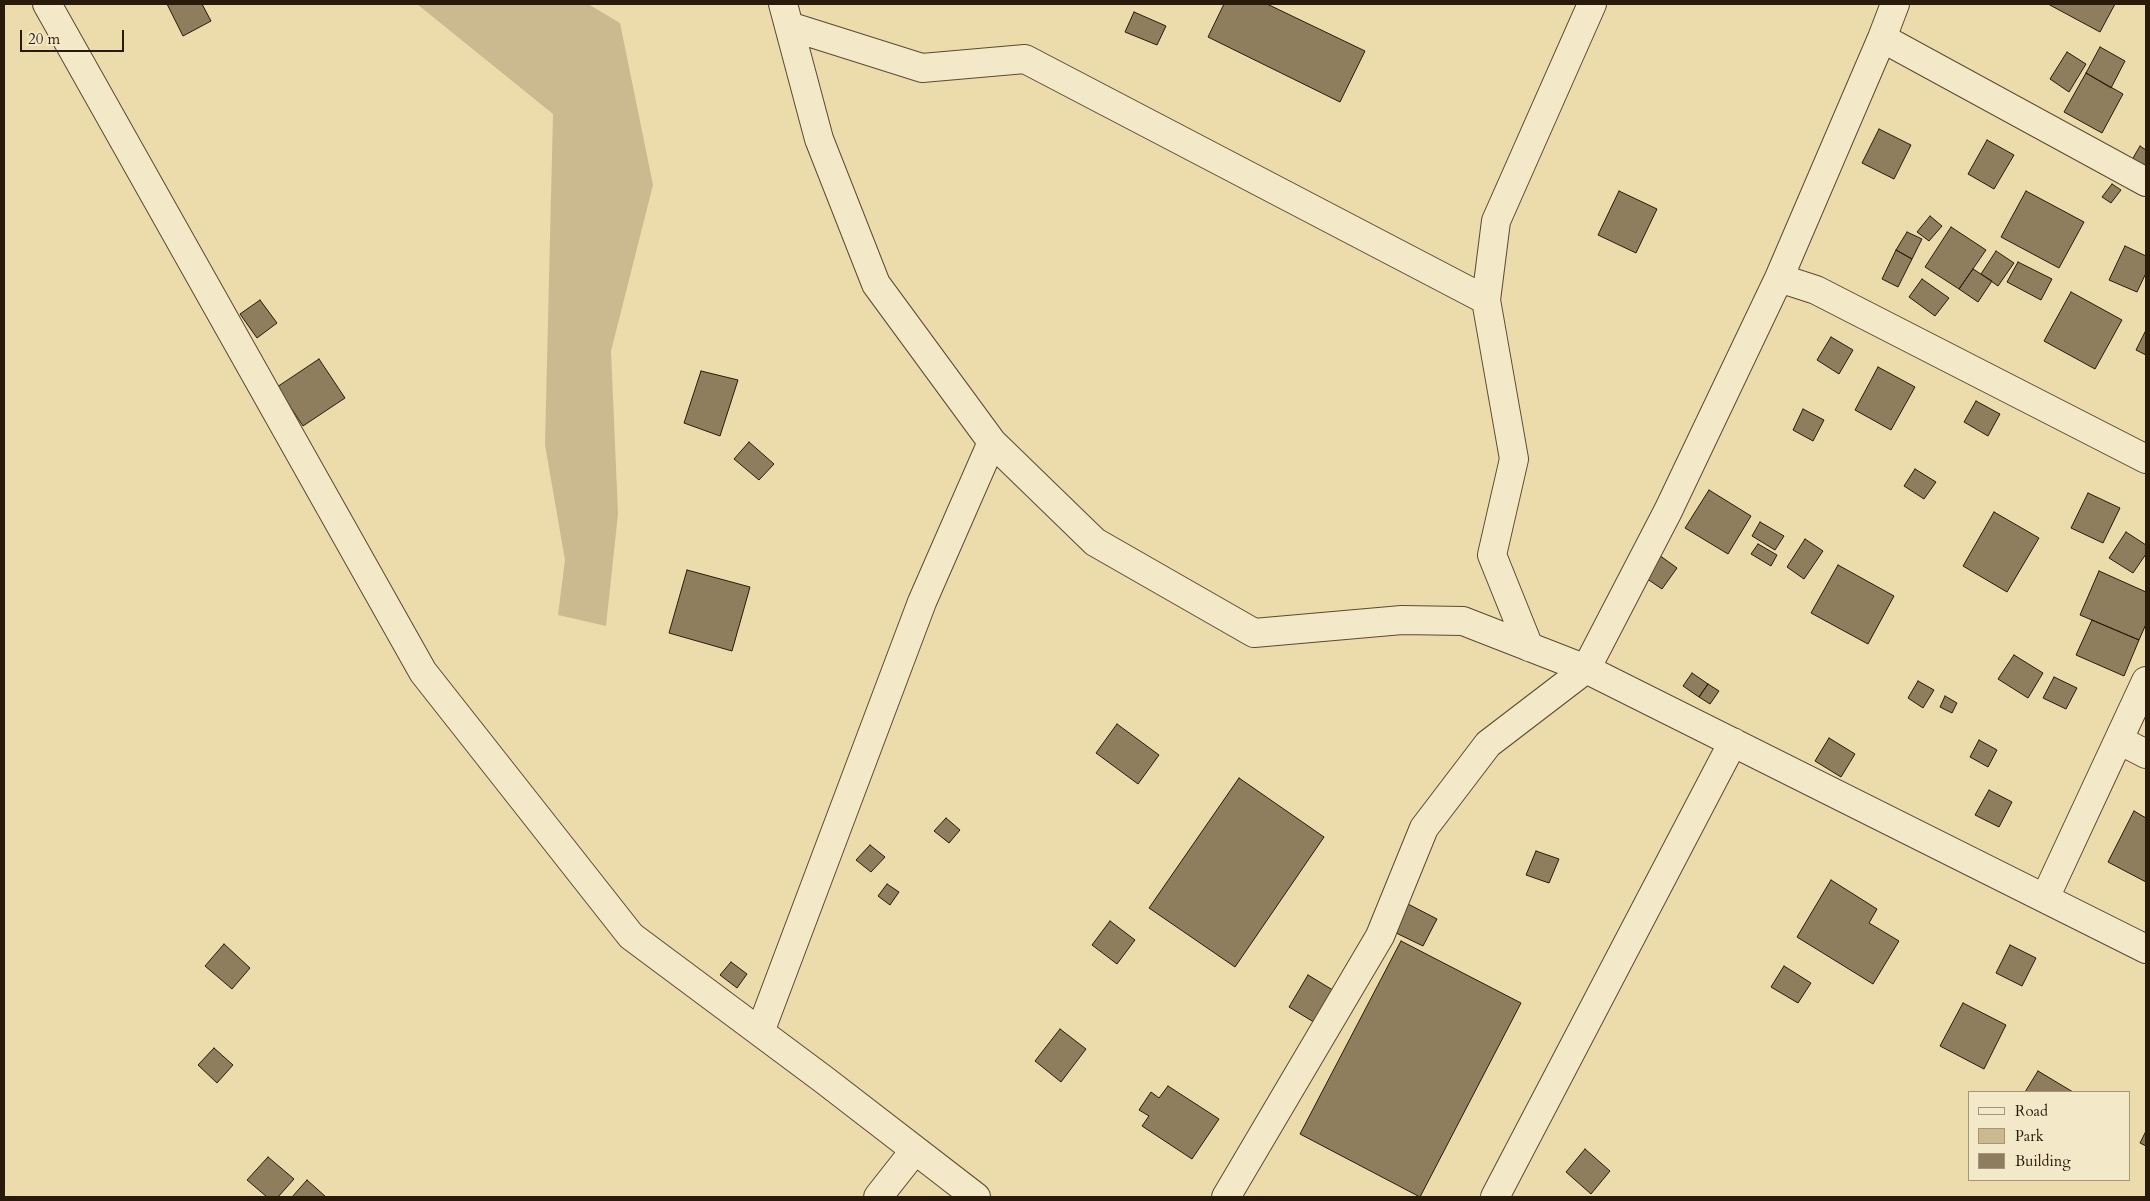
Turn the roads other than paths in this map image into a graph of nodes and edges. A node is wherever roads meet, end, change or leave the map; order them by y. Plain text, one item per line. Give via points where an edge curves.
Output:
1 (47, 4) edge
2 (1592, 4) edge
3 (1895, 4) edge
4 (786, 15) edge
5 (1882, 38) junction
6 (2146, 182) edge
7 (1779, 278) junction
8 (1486, 300) junction
9 (992, 442) junction
10 (2146, 459) edge
11 (1529, 647) junction
12 (1586, 669) junction
13 (2146, 681) edge
14 (2119, 740) junction
15 (1733, 742) junction
16 (2146, 754) edge
17 (2046, 898) junction
18 (2146, 949) edge
19 (760, 1032) junction
20 (915, 1150) junction
21 (878, 1197) edge
22 (976, 1197) edge
23 (1226, 1197) edge
24 (1495, 1197) edge

1 - 19 street via 423,672 631,936
2 - 8 street via 1496,221
3 - 5 street
4 - 8 street via 922,68 1025,59
4 - 9 street via 819,139 876,284
5 - 6 street
5 - 7 street
7 - 10 street via 1816,290
7 - 12 street via 1668,511
8 - 11 street via 1514,459 1492,555
9 - 11 street via 1095,542 1254,633 1402,620 1463,622
9 - 19 street via 922,602
11 - 12 street
12 - 15 street
12 - 23 street via 1488,744 1424,828 1380,936
13 - 14 street
14 - 16 street
14 - 17 street
15 - 17 street
15 - 24 street
17 - 18 street
19 - 20 street
20 - 21 street
20 - 22 street

